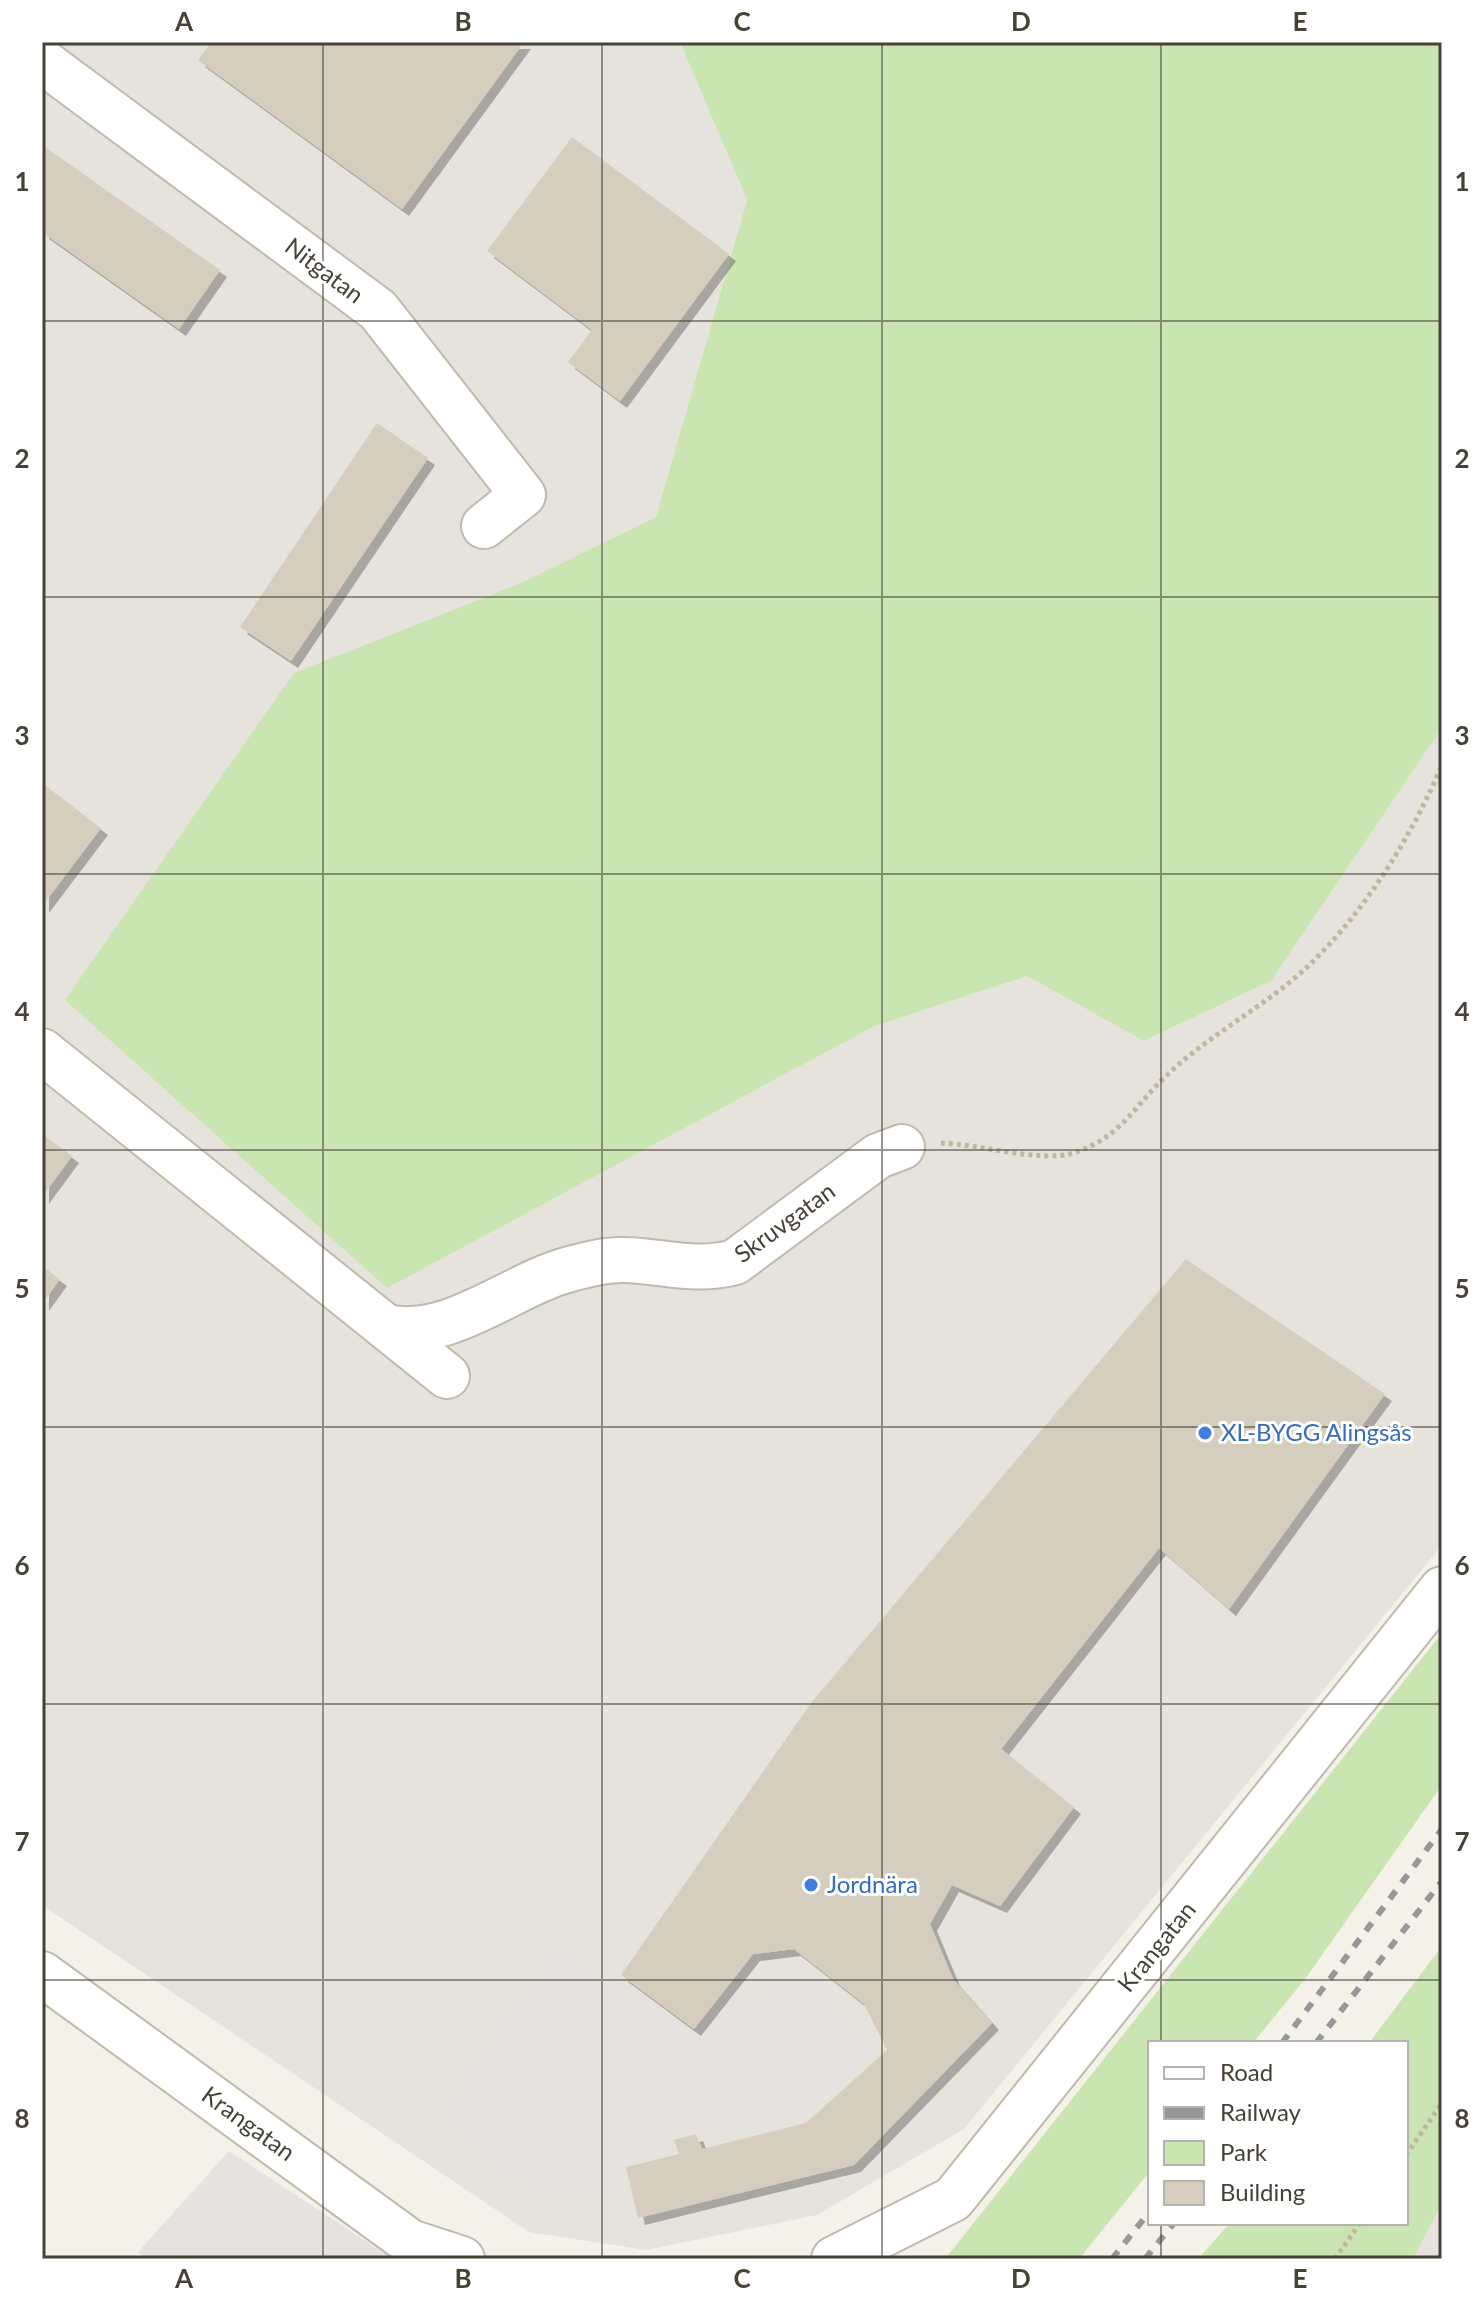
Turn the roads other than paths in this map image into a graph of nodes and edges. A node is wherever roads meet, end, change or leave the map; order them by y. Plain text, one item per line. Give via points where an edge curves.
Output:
1 (42, 61) edge
2 (484, 526) dead end
3 (42, 1051) edge
4 (902, 1147) road end
5 (386, 1327) junction
6 (447, 1376) dead end
7 (1442, 1589) edge
8 (42, 1974) edge
9 (462, 2259) edge
10 (834, 2259) edge

1 - 2 street, Nitgatan via 378,310 523,495
3 - 5 street
4 - 5 street, Skruvgatan via 867,1164 735,1262 713,1268 623,1259 596,1263 534,1282 438,1326
5 - 6 street
7 - 10 street, Krangatan via 953,2199
8 - 9 street, Krangatan via 410,2242

